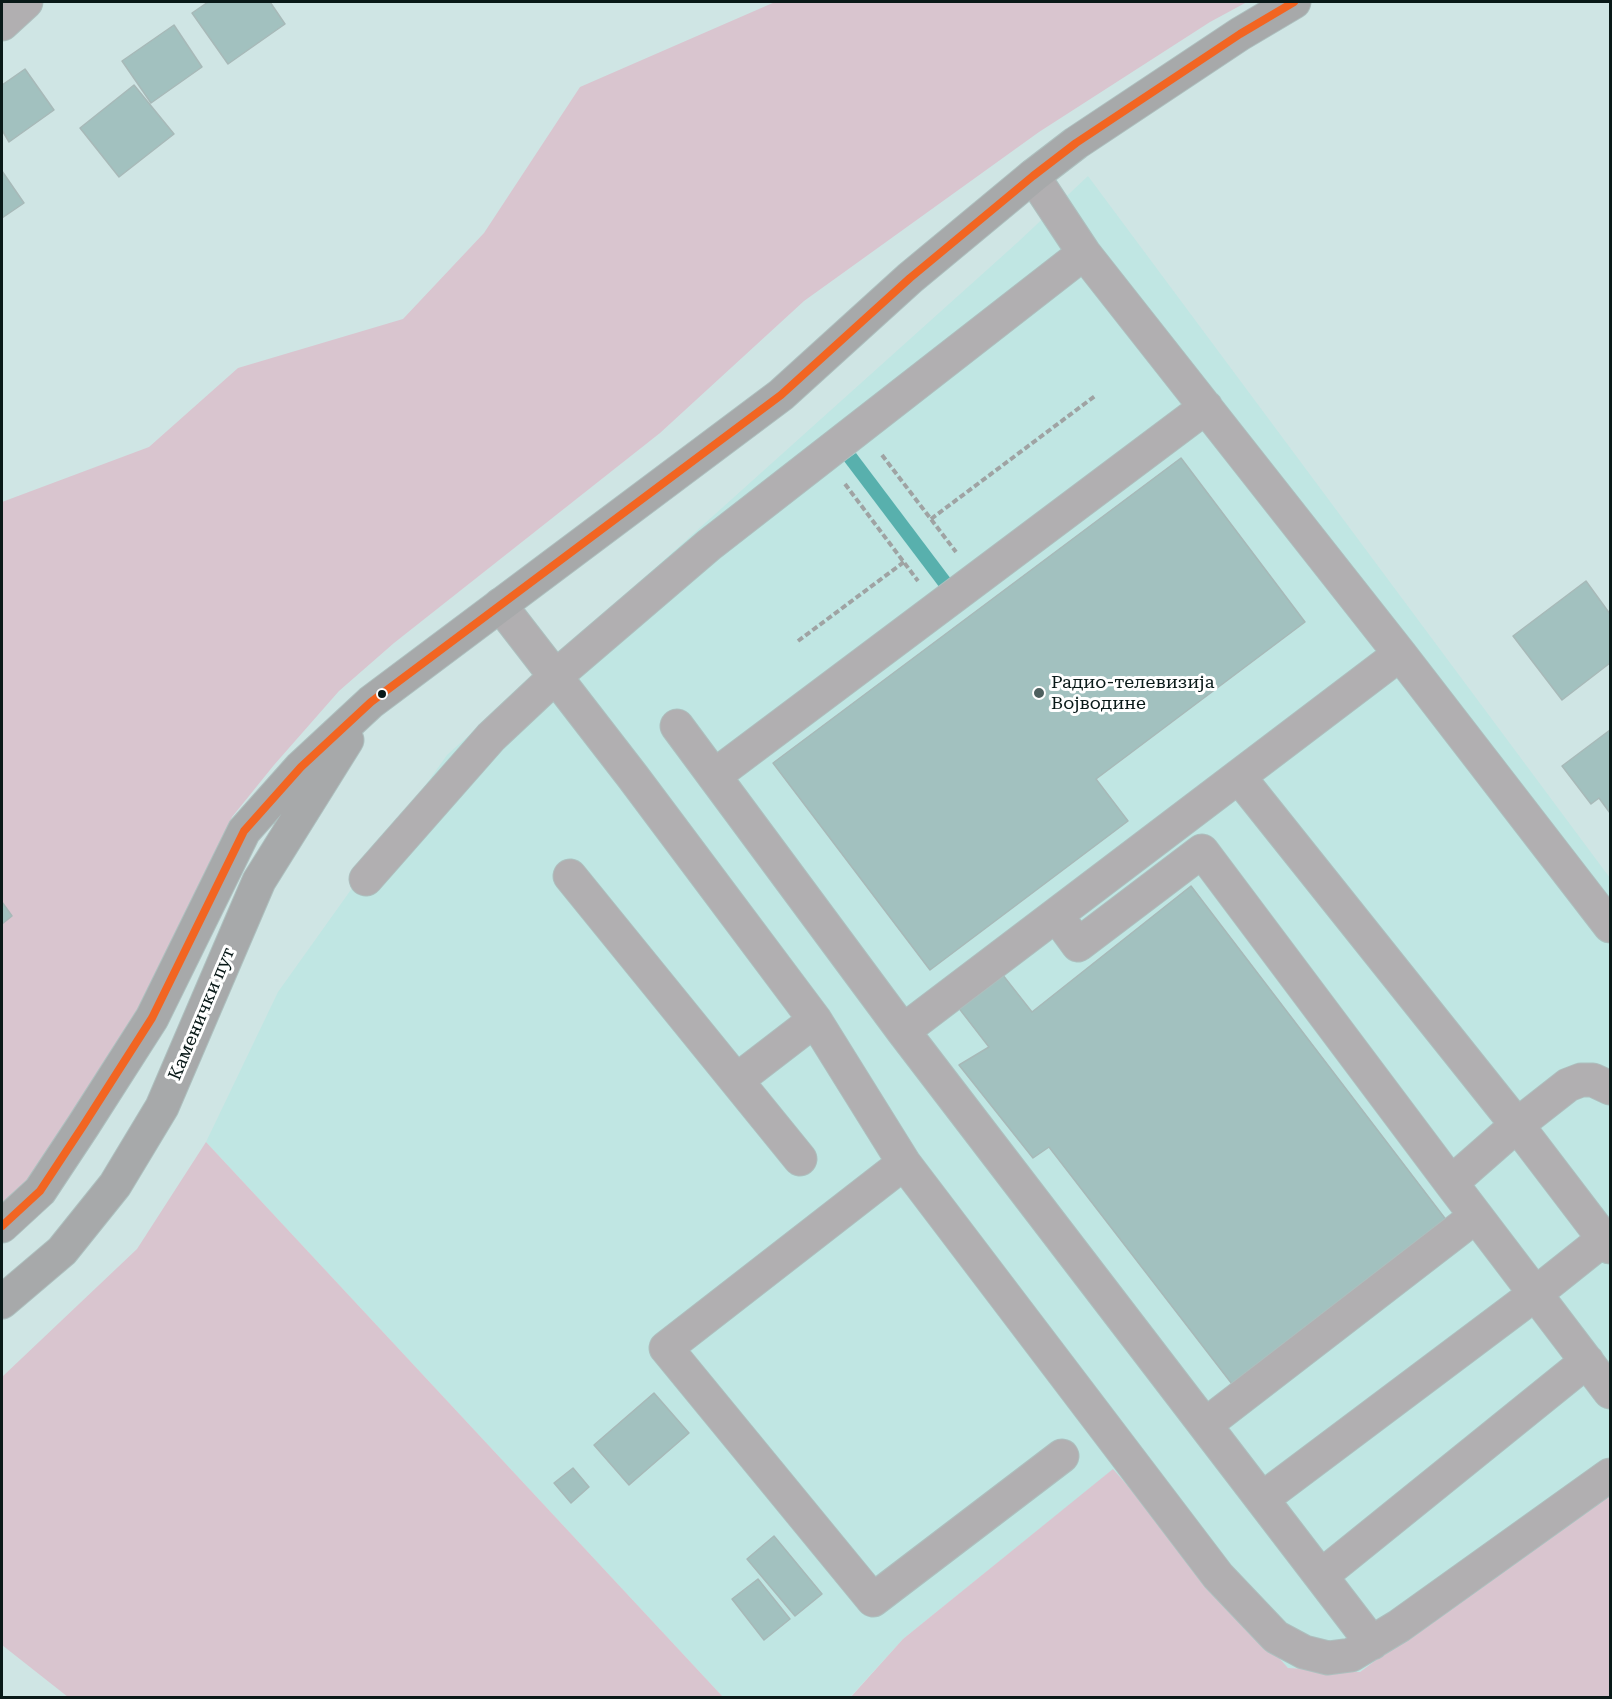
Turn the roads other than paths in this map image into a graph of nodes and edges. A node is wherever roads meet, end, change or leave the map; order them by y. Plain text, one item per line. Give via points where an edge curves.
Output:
1 (26, 2) edge
2 (1294, 2) edge
3 (2, 24) edge
4 (1033, 176) junction
5 (1084, 253) junction
6 (1206, 407) junction
7 (500, 605) junction
8 (1400, 654) junction
9 (556, 676) junction
10 (371, 702) junction
11 (677, 726) dead end
12 (714, 776) junction
13 (1239, 777) junction
14 (570, 876) dead end
15 (366, 879) dead end
16 (1056, 915) junction
17 (1611, 926) edge
18 (815, 1020) junction
19 (903, 1031) junction
20 (737, 1080) junction
21 (1611, 1088) edge
22 (1517, 1125) junction
23 (800, 1159) dead end
24 (904, 1163) junction
25 (1451, 1184) junction
26 (1476, 1216) junction
27 (2, 1226) edge
28 (1607, 1243) edge
29 (1535, 1294) junction
30 (2, 1302) edge
31 (1587, 1361) junction
32 (1611, 1392) edge
33 (1205, 1425) junction
34 (1062, 1456) dead end
35 (1611, 1475) edge
36 (1262, 1499) junction
37 (1321, 1576) junction
38 (1372, 1642) junction

1 - 3 street
2 - 4 main road, Каменички пут via 1076,143
4 - 5 street
4 - 7 main road, Каменички пут via 910,278 781,395
5 - 6 street
5 - 9 street via 709,545
6 - 8 street
6 - 12 street
7 - 9 street
7 - 10 main road, Каменички пут
8 - 13 street
8 - 17 street
9 - 15 street via 491,737
9 - 18 street
10 - 27 main road, Каменички пут via 301,766 244,831 152,1018 40,1191
10 - 30 main road, Каменички пут via 260,881 162,1107 115,1185 62,1251
11 - 12 street
12 - 19 street
13 - 16 street
13 - 22 street
14 - 20 street
16 - 19 street
16 - 25 street via 1078,945 1202,851
18 - 20 street
18 - 24 street
19 - 33 street
20 - 23 street
21 - 22 street via 1593,1080 1568,1085
22 - 25 street
22 - 28 street
24 - 34 street via 666,1348 873,1600
24 - 38 street via 1218,1576 1276,1637 1304,1652 1328,1658 1351,1655
25 - 26 street
26 - 29 street
26 - 33 street
28 - 29 street
29 - 31 street
29 - 36 street
31 - 32 street
31 - 37 street
33 - 36 street
35 - 38 street
36 - 37 street
37 - 38 street

